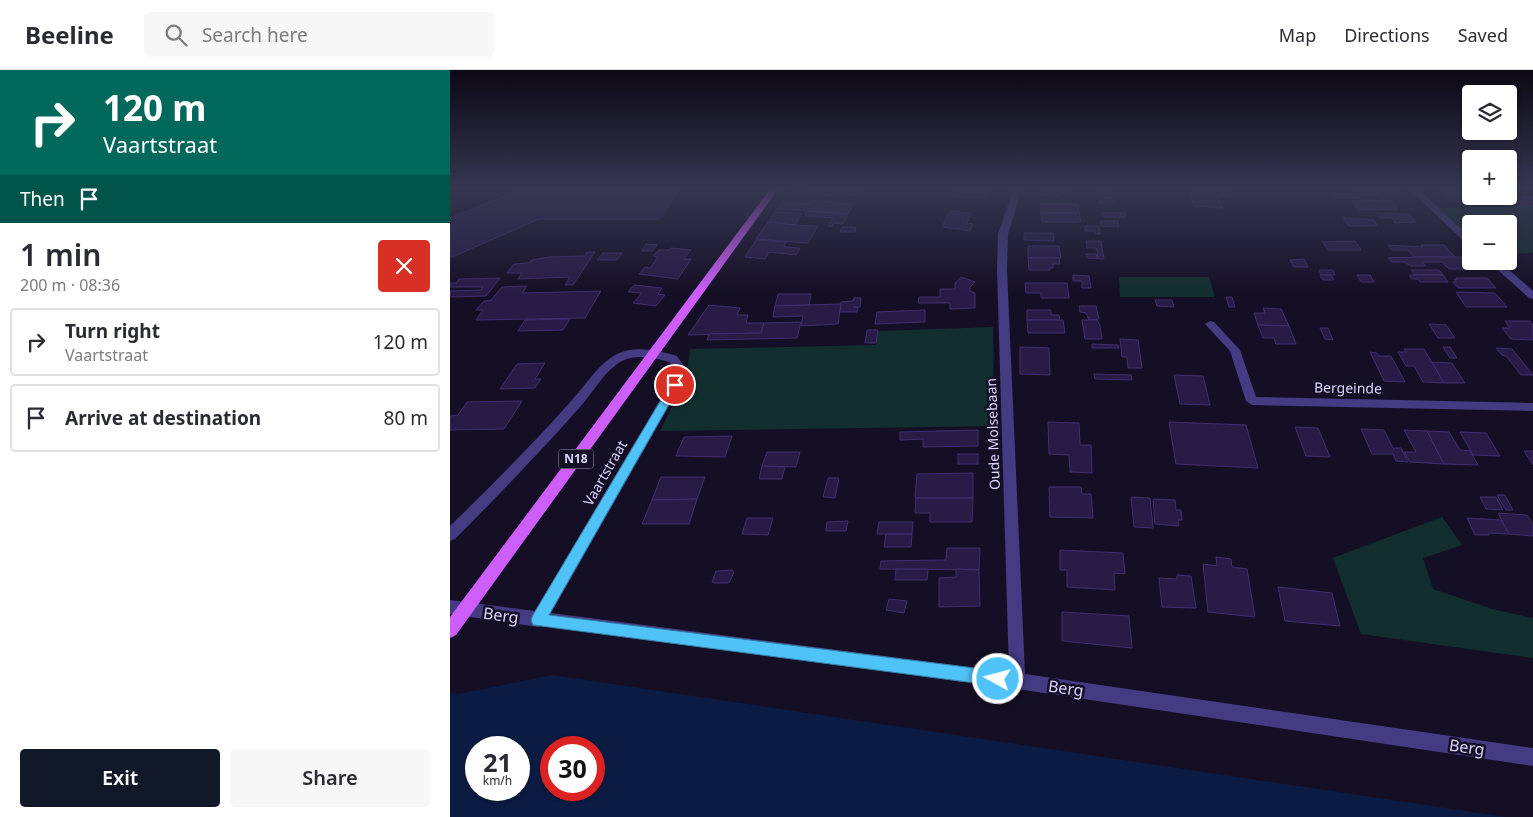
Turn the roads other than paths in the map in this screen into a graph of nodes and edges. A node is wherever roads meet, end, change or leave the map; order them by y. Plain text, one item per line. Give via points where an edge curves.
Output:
1 (750, 223) edge
2 (1007, 223) edge
3 (1449, 223) edge
4 (1462, 235) edge
5 (1503, 270) edge
6 (1533, 296) edge
7 (1210, 324) dead end
8 (654, 354) junction
9 (1533, 407) edge
10 (450, 535) edge
11 (450, 607) edge
12 (538, 620) junction
13 (450, 630) edge
14 (1017, 681) junction
15 (1533, 757) edge

1 - 8 main road, Vaartstraat / N18
2 - 14 street, Oude Molsebaan via 1003,234 1002,270
3 - 4 street
5 - 6 street
7 - 9 street, Bergeinde via 1235,350 1252,401
8 - 10 street, Vaartstraat via 621,357 605,369 512,473
8 - 12 street, Vaartstraat via 673,359 680,369 675,385
8 - 13 main road, Vaartstraat / N18
11 - 12 street, Berg
12 - 14 street, Berg
14 - 15 street, Berg

